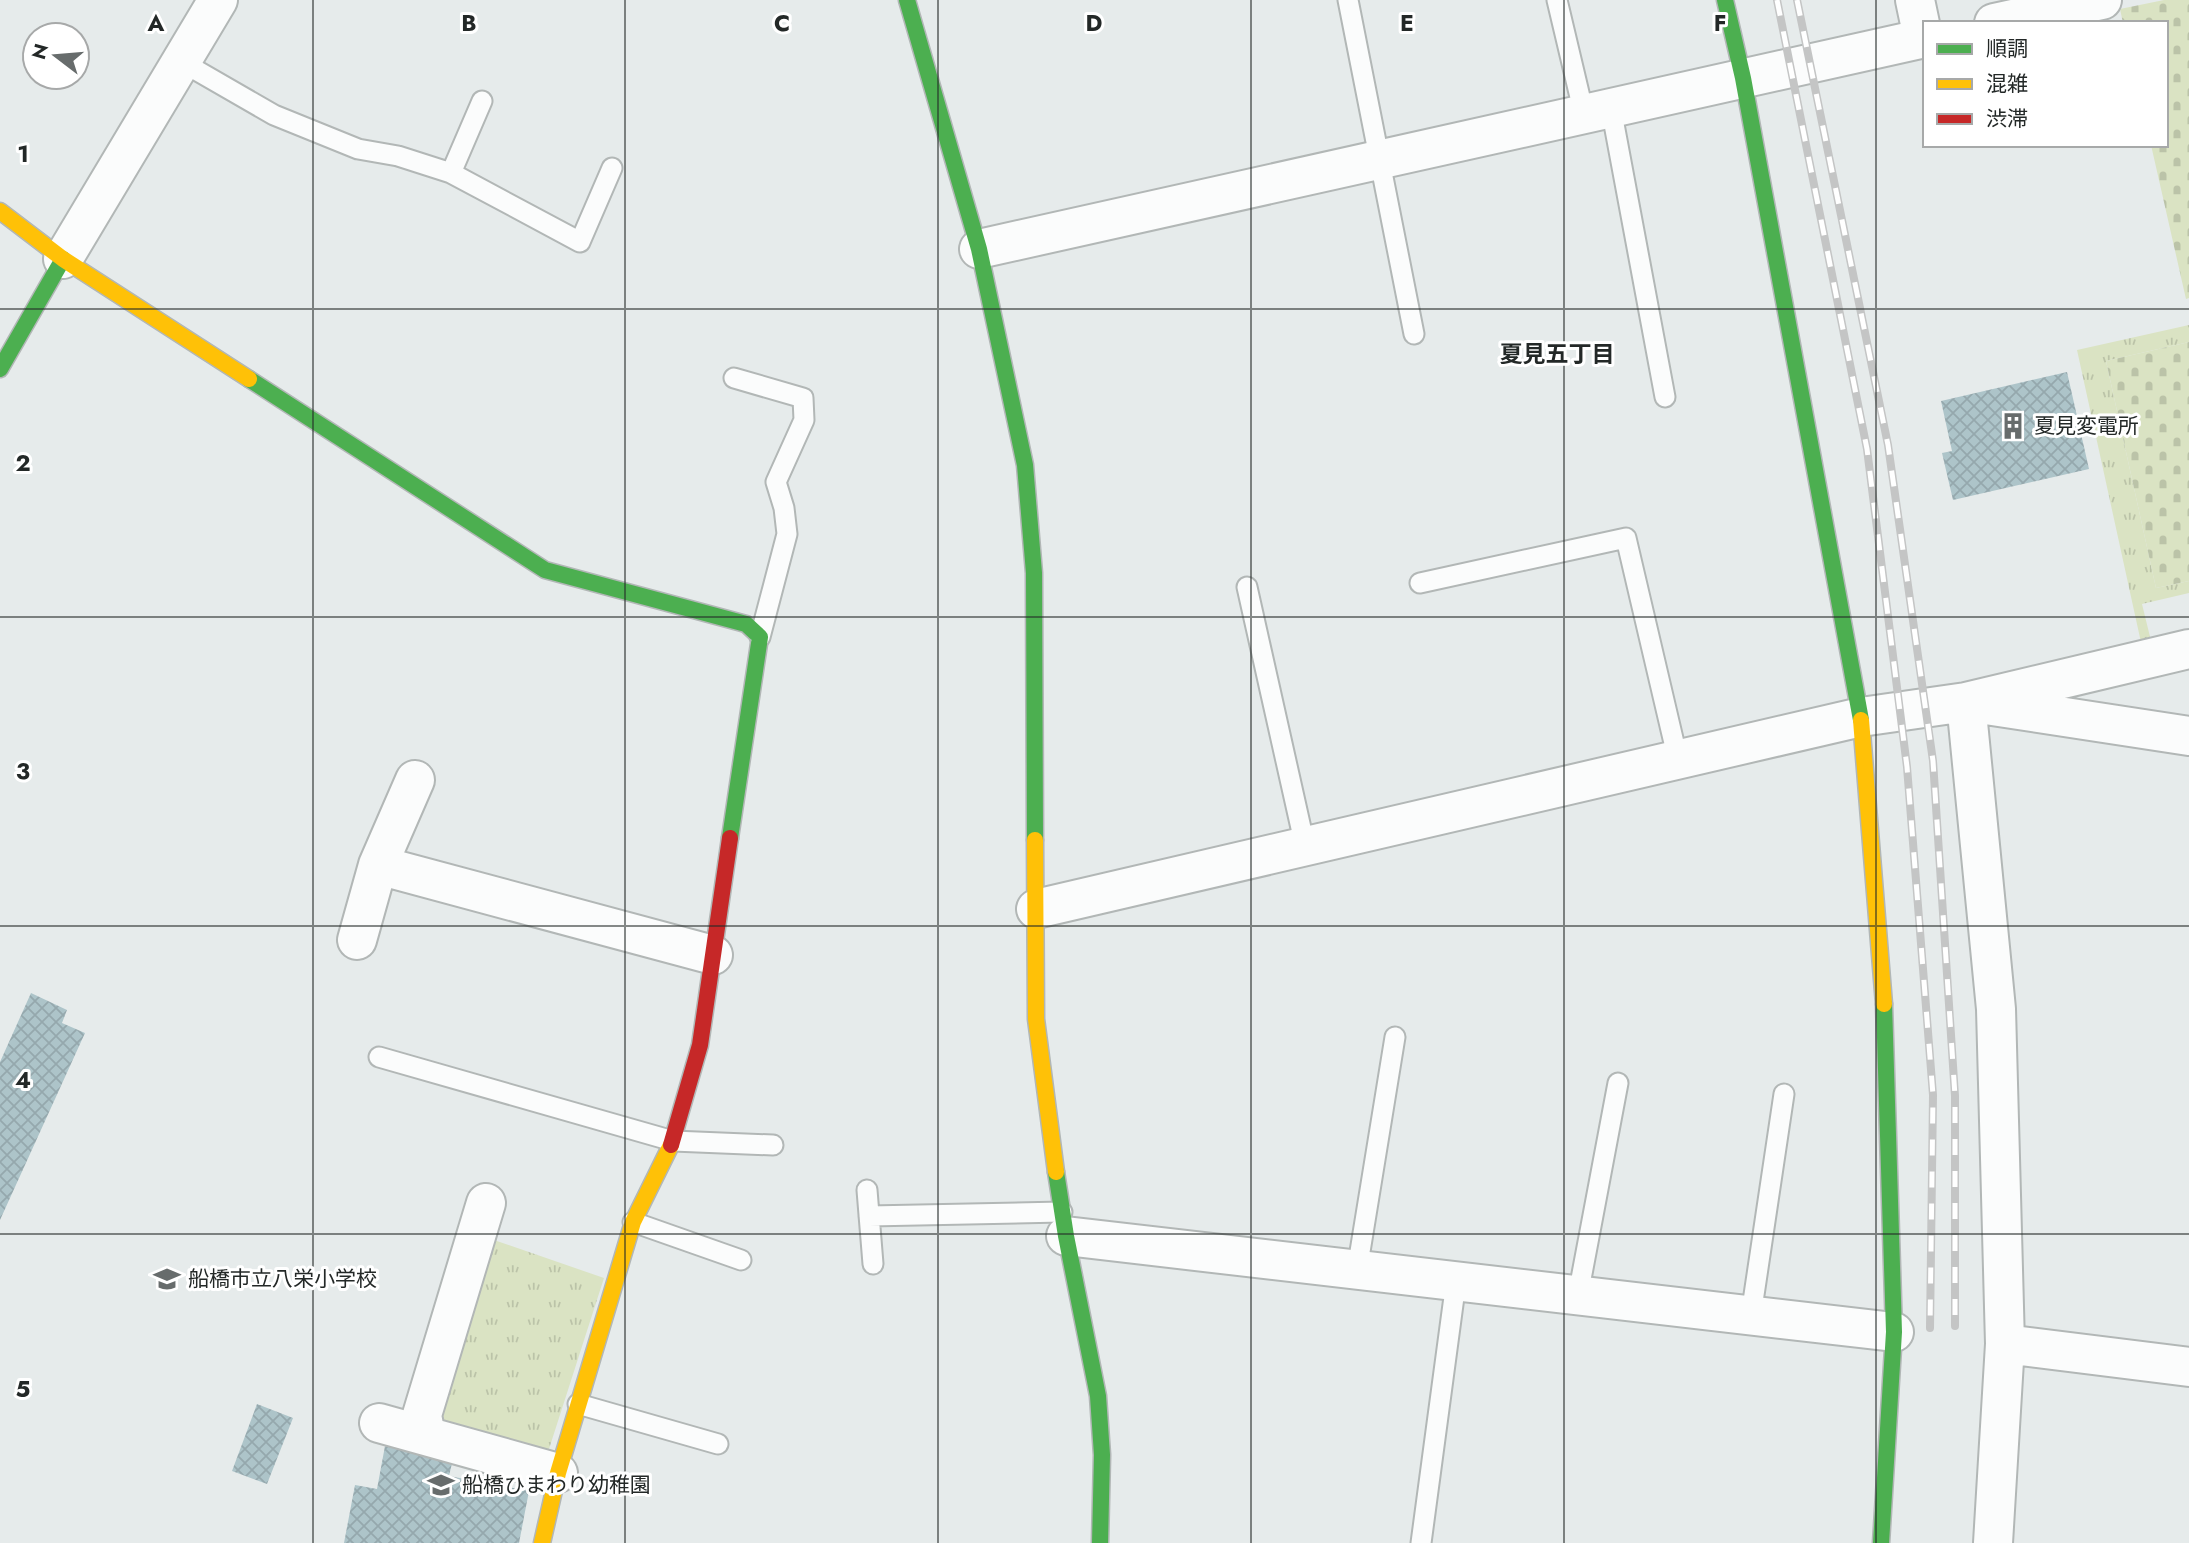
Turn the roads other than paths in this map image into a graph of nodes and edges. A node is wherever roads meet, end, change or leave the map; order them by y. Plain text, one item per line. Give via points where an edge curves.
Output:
1 (218, 0) edge
2 (907, 0) edge
3 (1348, 0) edge
4 (1557, 0) edge
5 (1725, 0) edge
6 (1915, 0) edge
7 (2102, 0) edge
8 (2003, 21) edge
9 (1923, 34) edge
10 (1923, 38) edge
11 (182, 62) junction
12 (1743, 78) junction
13 (482, 101) dead end
14 (1597, 111) junction
15 (1380, 159) junction
16 (612, 168) dead end
17 (451, 173) junction
18 (0, 211) edge
19 (979, 249) junction
20 (63, 259) junction
21 (1414, 334) dead end
22 (0, 369) edge
23 (734, 378) dead end
24 (1665, 397) dead end
25 (1420, 583) dead end
26 (1247, 587) dead end
27 (760, 637) junction
28 (2189, 649) edge
29 (1966, 702) junction
30 (1861, 717) junction
31 (2189, 736) edge
32 (1678, 760) junction
33 (415, 780) dead end
34 (1305, 846) junction
35 (378, 865) junction
36 (1036, 909) junction
37 (357, 940) dead end
38 (713, 955) junction
39 (1395, 1037) dead end
40 (379, 1057) dead end
41 (1618, 1083) dead end
42 (1784, 1094) dead end
43 (673, 1141) junction
44 (773, 1145) dead end
45 (867, 1191) dead end
46 (486, 1203) dead end
47 (869, 1216) junction
48 (633, 1222) junction
49 (1064, 1224) junction
50 (741, 1260) dead end
51 (873, 1264) dead end
52 (1357, 1270) junction
53 (1457, 1282) junction
54 (1578, 1296) junction
55 (1751, 1315) junction
56 (1894, 1332) junction
57 (2005, 1344) junction
58 (2189, 1367) edge
59 (578, 1404) junction
60 (379, 1423) dead end
61 (426, 1436) junction
62 (718, 1444) dead end
63 (558, 1473) junction
64 (542, 1543) edge
65 (1100, 1543) edge
66 (1421, 1543) edge
67 (1881, 1543) edge
68 (1993, 1543) edge

1 - 11 street
2 - 19 street
3 - 15 lane
4 - 14 lane
5 - 12 street
6 - 9 street
7 - 8 street
10 - 12 street
11 - 17 lane via 274,115 322,135
11 - 20 street
12 - 14 street
12 - 30 street
13 - 17 lane
14 - 15 street
14 - 24 lane
15 - 19 street
15 - 21 lane
16 - 17 lane via 580,243
18 - 20 street
19 - 36 street via 1025,465 1030,514
20 - 22 street
20 - 27 street via 545,570 746,624
23 - 27 lane via 803,398 804,420 776,482 786,534
25 - 32 lane via 1626,538
26 - 34 lane
27 - 38 street
28 - 29 street
29 - 30 street
29 - 31 street
29 - 57 street via 1996,1009
30 - 32 street
30 - 56 street via 1884,1007
32 - 34 street
33 - 35 street
34 - 36 street
35 - 37 street
35 - 38 street
36 - 49 street via 1036,1019
38 - 43 street via 699,1045
39 - 52 lane
40 - 43 lane
41 - 54 lane
42 - 55 lane
43 - 44 lane
43 - 48 street
45 - 47 lane
46 - 61 street via 422,1415
47 - 49 lane
47 - 51 lane
48 - 50 lane
48 - 59 street
49 - 52 street
49 - 65 street via 1098,1396
52 - 53 street
53 - 54 street
53 - 66 lane
54 - 55 street
55 - 56 street
56 - 67 street
57 - 58 street
57 - 68 street
59 - 62 lane
59 - 63 street
60 - 61 street
61 - 63 street
63 - 64 street

